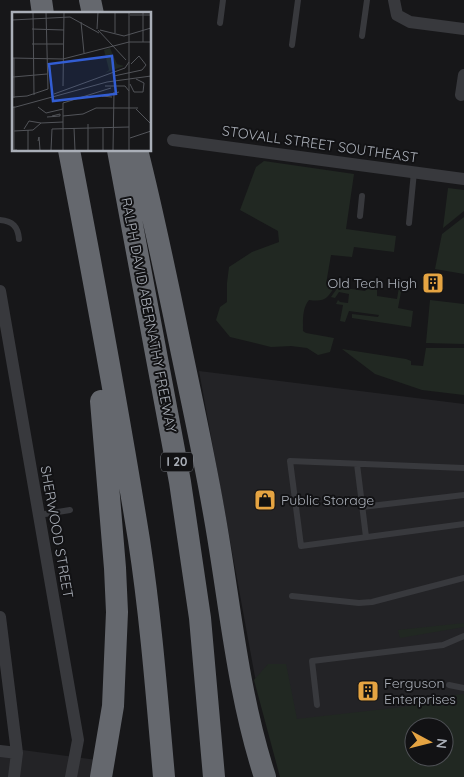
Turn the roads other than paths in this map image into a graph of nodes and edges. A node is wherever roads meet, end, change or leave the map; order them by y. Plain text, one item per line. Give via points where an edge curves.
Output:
1 (223, 0) edge
2 (298, 0) edge
3 (367, 0) edge
4 (394, 0) edge
5 (220, 23) dead end
6 (464, 28) edge
7 (362, 36) dead end
8 (292, 45) dead end
9 (464, 74) edge
10 (461, 96) dead end
11 (173, 140) dead end
12 (69, 151) edge
13 (118, 151) edge
14 (137, 151) edge
15 (414, 172) junction
16 (464, 179) edge
17 (362, 196) dead end
18 (360, 216) dead end
19 (0, 220) edge
20 (409, 222) dead end
21 (19, 239) dead end
22 (91, 265) junction
23 (0, 291) edge
24 (357, 464) junction
25 (464, 468) edge
26 (464, 495) edge
27 (362, 507) junction
28 (70, 510) dead end
29 (39, 515) junction
30 (464, 524) edge
31 (366, 537) junction
32 (464, 578) edge
33 (292, 596) dead end
34 (0, 617) edge
35 (464, 636) edge
36 (449, 685) dead end
37 (464, 688) edge
38 (317, 705) dead end
39 (0, 751) edge
40 (17, 753) junction
41 (14, 777) edge
42 (71, 777) edge
43 (102, 777) edge
44 (164, 777) edge
45 (214, 777) edge
46 (265, 777) edge

1 - 5 lane
2 - 8 lane
3 - 7 lane
4 - 6 street via 397,15 410,22
9 - 10 street
11 - 15 street, STOVALL STREET SOUTHEAST
12 - 22 highway
13 - 45 highway, RALPH DAVID ABERNATHY FREEWAY / I 20 via 182,491 200,618
14 - 46 highway via 201,447 240,684
15 - 16 street, STOVALL STREET SOUTHEAST
15 - 20 lane
17 - 18 lane
19 - 21 lane via 15,225
22 - 43 highway via 117,612 113,706
22 - 44 highway via 139,542
23 - 29 street, SHERWOOD STREET
24 - 25 lane
24 - 27 lane
24 - 31 lane via 290,461 301,546
26 - 27 lane
27 - 31 lane
28 - 29 lane
29 - 42 street, SHERWOOD STREET via 78,740
30 - 31 lane
32 - 33 lane via 366,602
34 - 40 street
35 - 38 lane via 444,646 312,661
36 - 37 lane
39 - 40 street
40 - 41 street

